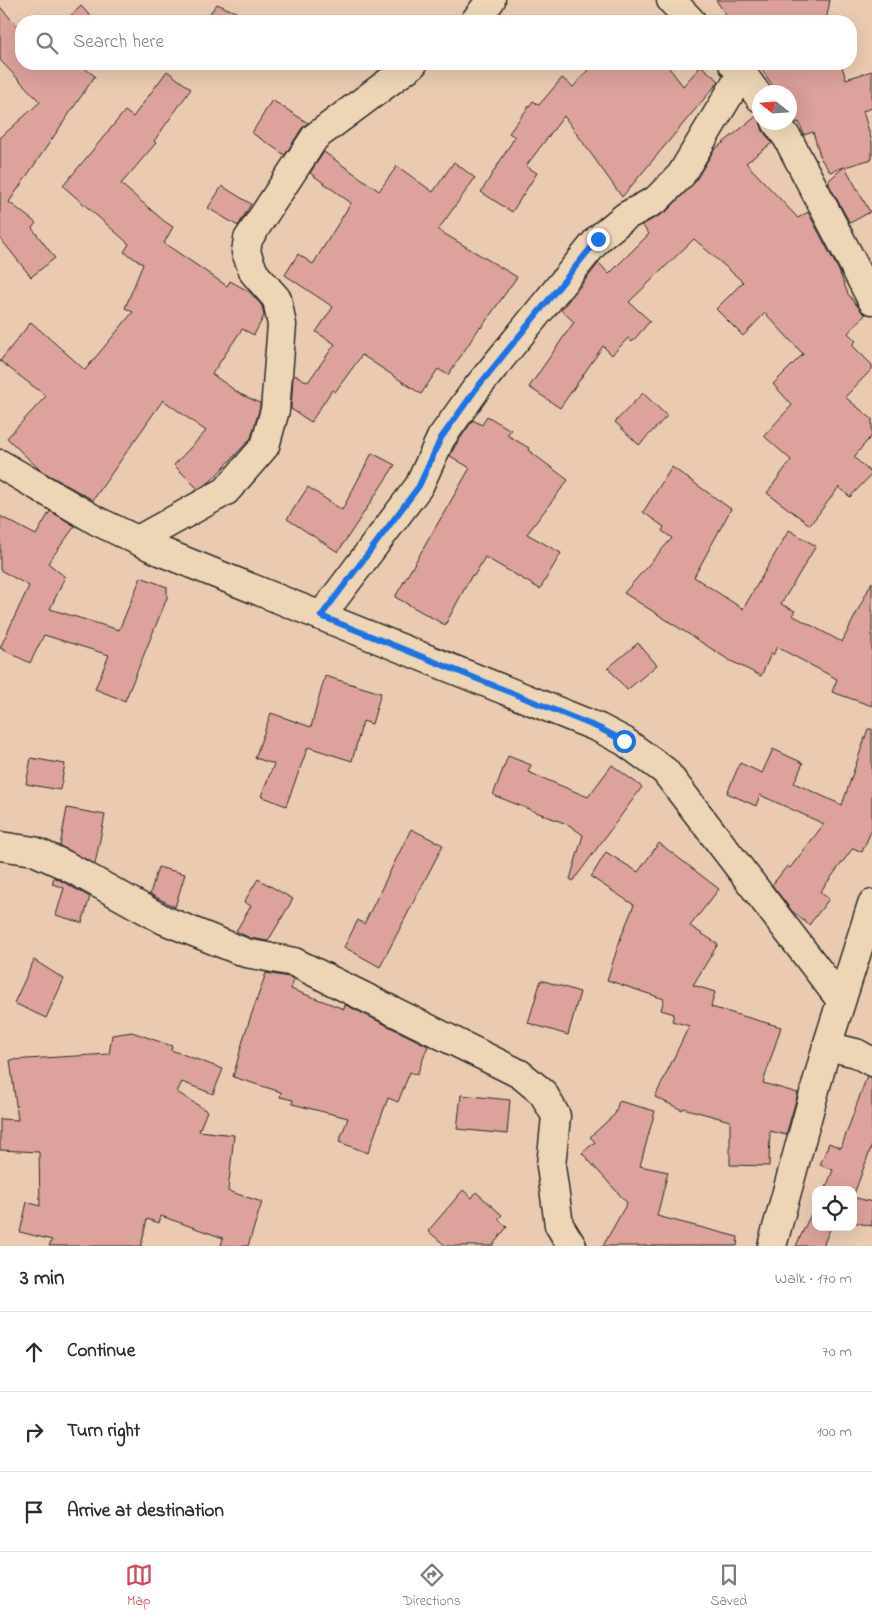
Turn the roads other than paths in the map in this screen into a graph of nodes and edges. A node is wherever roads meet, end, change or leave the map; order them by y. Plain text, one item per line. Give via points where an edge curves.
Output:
1 (491, 0) edge
2 (671, 0) edge
3 (480, 15) edge
4 (686, 15) edge
5 (405, 70) edge
6 (736, 70) edge
7 (739, 70) edge
8 (752, 88) edge
9 (782, 130) edge
10 (872, 300) edge
11 (0, 464) edge
12 (138, 540) junction
13 (321, 616) junction
14 (0, 846) edge
15 (872, 904) edge
16 (840, 999) junction
17 (827, 1046) junction
18 (872, 1062) edge
19 (572, 1246) edge
20 (772, 1246) edge

1 - 3 street
2 - 4 street
5 - 12 street via 315,137 248,239 246,252 254,273 277,300 282,325 275,410 265,446 226,491
6 - 13 street via 681,175 656,200 626,216 598,239 476,389 441,438 419,486
7 - 8 street
9 - 10 street
11 - 12 street via 97,521
12 - 13 street
13 - 16 street via 599,728 624,741 665,771
14 - 19 street via 34,851 164,920 246,953 294,962 520,1074 543,1093 556,1116 551,1166 559,1225
15 - 16 street
16 - 17 street
17 - 18 street
17 - 20 street

